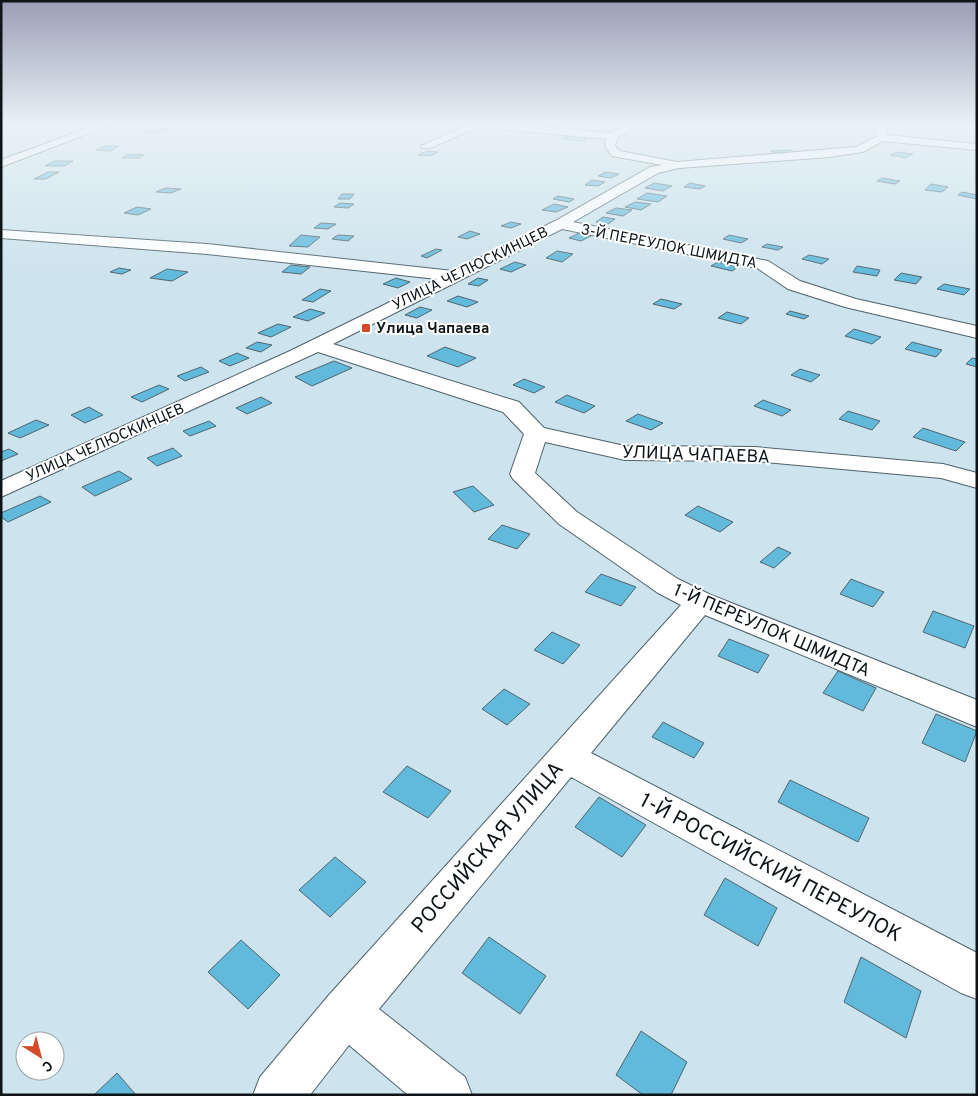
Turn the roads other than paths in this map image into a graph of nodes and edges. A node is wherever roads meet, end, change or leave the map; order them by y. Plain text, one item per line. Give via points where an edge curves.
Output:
1 (645, 175) edge
2 (560, 224) junction
3 (1, 234) edge
4 (455, 276) junction
5 (977, 332) edge
6 (316, 345) junction
7 (536, 432) junction
8 (977, 481) edge
9 (1, 490) edge
10 (700, 602) junction
11 (977, 714) edge
12 (565, 756) junction
13 (977, 977) edge
14 (346, 1012) junction
15 (278, 1095) edge
16 (447, 1095) edge

1 - 2 street, УЛИЦА ЧЕЛЮСКИНЦЕВ
2 - 4 street, УЛИЦА ЧЕЛЮСКИНЦЕВ
2 - 5 street, 3-Й ПЕРЕУЛОК ШМИДТА via 762,264 794,285 851,303
3 - 4 street via 207,249
4 - 6 street, УЛИЦА ЧЕЛЮСКИНЦЕВ
6 - 7 street via 511,407
6 - 9 street, УЛИЦА ЧЕЛЮСКИНЦЕВ
7 - 8 street, УЛИЦА ЧАПАЕВА via 625,453 755,454 943,471
7 - 10 street, 1-Й ПЕРЕУЛОК ШМИДТА via 522,474 568,518 668,586
10 - 11 street, 1-Й ПЕРЕУЛОК ШМИДТА
10 - 12 street, РОССИЙСКАЯ УЛИЦА
12 - 13 street, 1-Й РОССИЙСКИЙ ПЕРЕУЛОК
12 - 14 street, РОССИЙСКАЯ УЛИЦА
14 - 15 street, РОССИЙСКАЯ УЛИЦА
14 - 16 street

